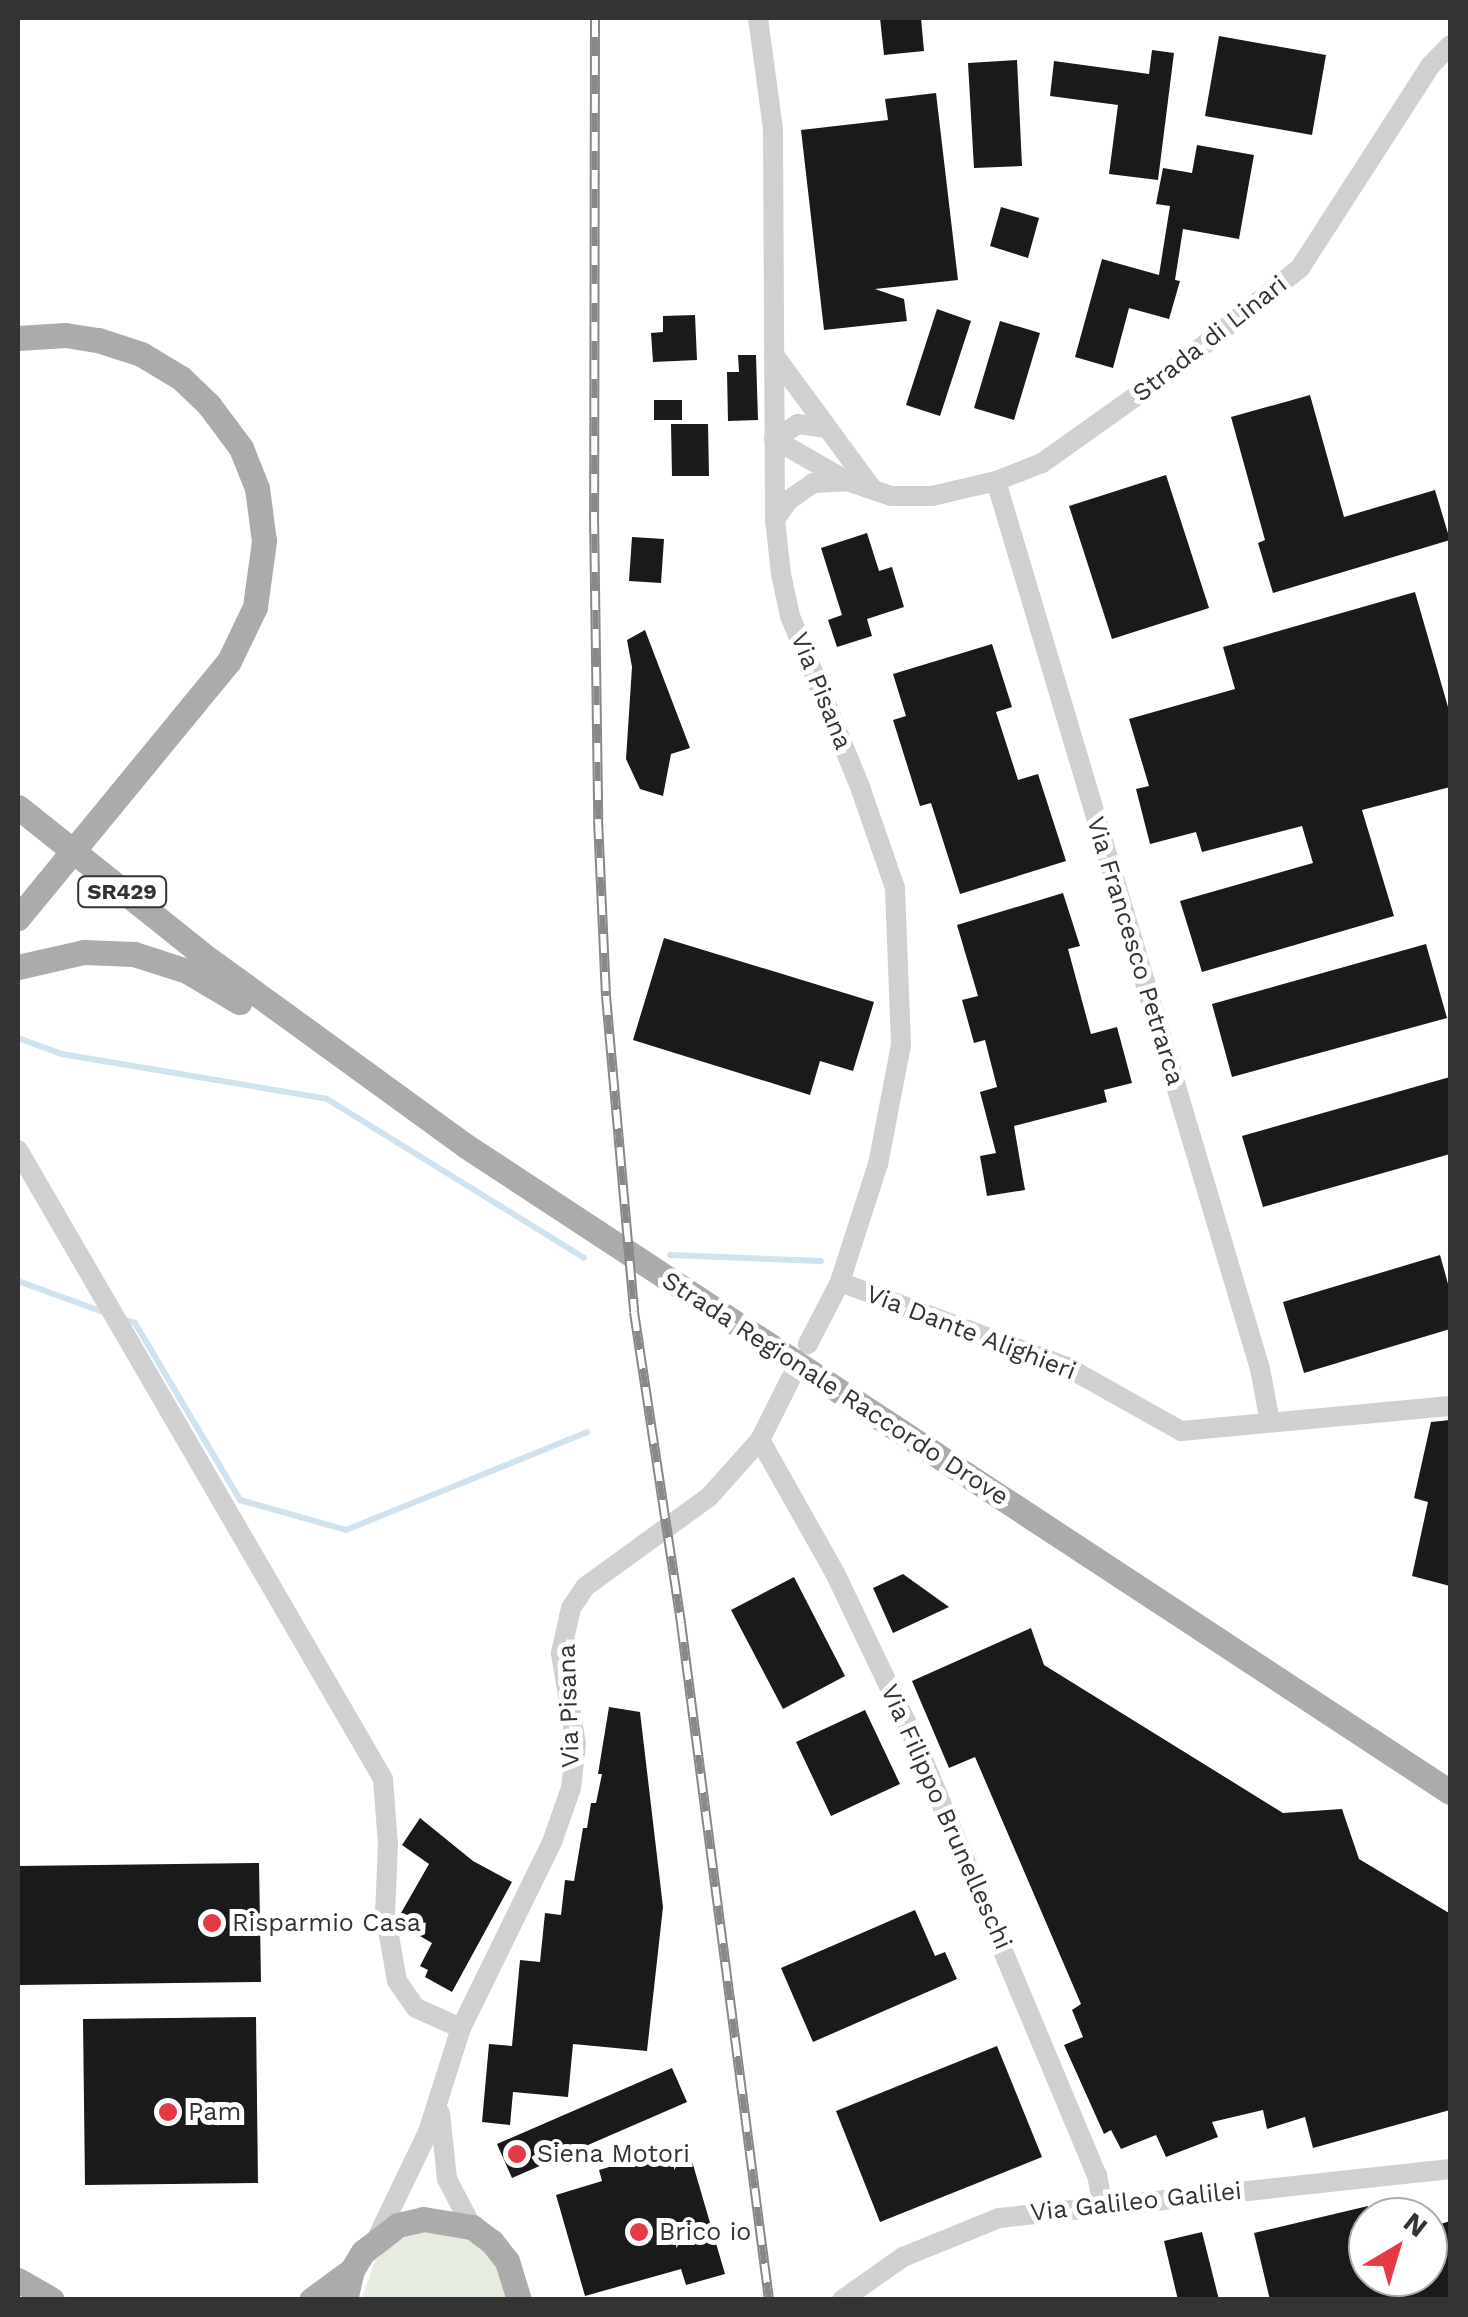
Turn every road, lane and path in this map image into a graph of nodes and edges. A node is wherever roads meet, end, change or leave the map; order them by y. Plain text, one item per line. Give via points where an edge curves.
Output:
1 (758, 18) edge
2 (1450, 45) edge
3 (18, 338) edge
4 (774, 355) junction
5 (827, 428) junction
6 (774, 439) junction
7 (846, 481) junction
8 (996, 481) junction
9 (872, 490) junction
10 (775, 519) junction
11 (18, 787) edge
12 (18, 807) edge
13 (18, 918) edge
14 (18, 968) edge
15 (224, 981) junction
16 (18, 1150) edge
17 (840, 1282) junction
18 (808, 1344) dead end
19 (792, 1378) dead end
20 (1450, 1406) edge
21 (1270, 1422) junction
22 (760, 1440) junction
23 (1450, 1792) edge
24 (460, 2028) junction
25 (440, 2101) junction
26 (1450, 2169) edge
27 (1103, 2206) junction
28 (472, 2228) junction
29 (377, 2238) junction
30 (352, 2270) junction
31 (18, 2280) edge
32 (52, 2300) edge
33 (311, 2300) edge
34 (346, 2300) edge
35 (519, 2300) edge
36 (842, 2300) edge

1 - 4 street, Via Pisana via 774,129
2 - 8 street, Strada di Linari via 1300,268 1090,432
3 - 13 main road via 83,336 156,361 210,404 252,474 264,558 252,618 221,672
4 - 5 street
4 - 6 street, Via Pisana
5 - 6 street via 798,424
5 - 9 street
6 - 7 street, Strada di Linari
6 - 10 street, Via Pisana
7 - 9 street, Strada di Linari
7 - 10 street via 813,483
8 - 9 street, Strada di Linari via 932,496
8 - 21 street, Via Francesco Petrarca via 1260,1368
10 - 17 street, Via Pisana via 790,616 895,888 901,1045 878,1164
11 - 15 main road via 184,924
12 - 15 main road, SR429
14 - 15 main road via 65,954 118,952
15 - 23 main road, Strada Regionale Raccordo Drove via 388,1108 434,1136 466,1146
16 - 24 street via 383,1779 385,1912 397,1981 416,2008
17 - 18 street, Via Pisana
17 - 21 street, Via Dante Alighieri via 1068,1368 1181,1431
19 - 22 street, Via Pisana
20 - 21 street, Via Dante Alighieri
22 - 24 street, Via Pisana via 709,1496 585,1586 571,1608 562,1653 576,1744 570,1788 552,1842
22 - 27 street, Via Filippo Brunelleschi via 916,1743 1098,2176
24 - 25 street, Via Pisana
25 - 28 street, Via Pisana via 447,2180
25 - 29 street, Via Pisana
26 - 27 street, Via Galileo Galilei
27 - 36 street, Via Galileo Galilei via 965,2228 889,2264
28 - 29 main road, Via Pisana via 423,2218
28 - 35 main road, Via Pisana via 507,2260
29 - 30 main road, Via Pisana
30 - 33 main road
30 - 34 main road, Via Pisana
31 - 32 main road

